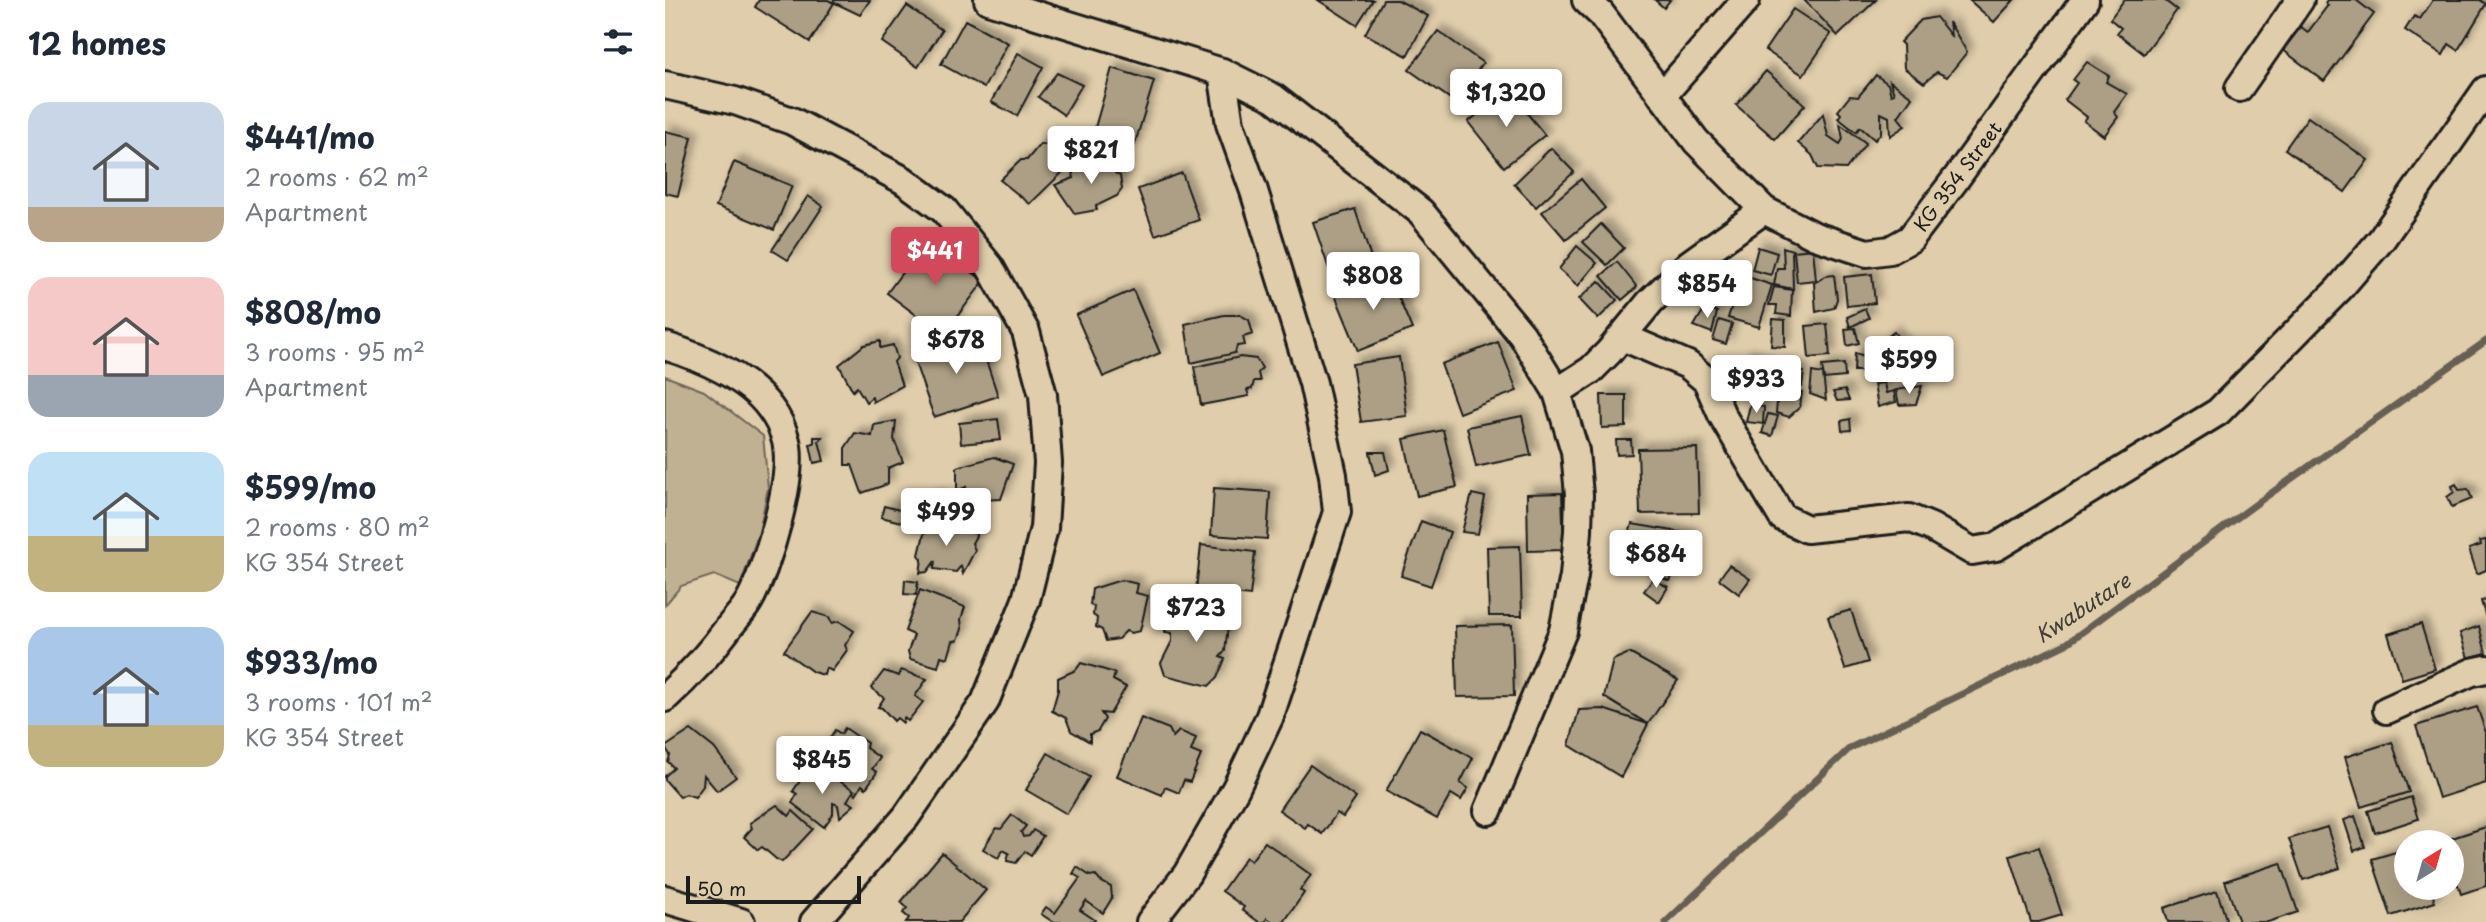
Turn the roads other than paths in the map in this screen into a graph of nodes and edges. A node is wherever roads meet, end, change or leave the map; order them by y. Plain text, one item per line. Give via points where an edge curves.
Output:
1 (988, 0) edge
2 (1586, 0) edge
3 (1746, 0) edge
4 (2085, 0) edge
5 (2300, 0) edge
6 (1222, 72) junction
7 (665, 85) edge
8 (2239, 88) dead end
9 (2486, 90) edge
10 (1662, 96) junction
11 (1764, 210) junction
12 (1623, 337) junction
13 (665, 346) edge
14 (1556, 392) junction
15 (2486, 669) edge
16 (665, 698) edge
17 (2386, 710) dead end
18 (1488, 811) dead end
19 (665, 899) edge
20 (741, 922) edge
21 (814, 922) edge
22 (1150, 922) edge

1 - 6 street
2 - 10 street, KG 354 Street
3 - 10 street
4 - 11 street, KG 354 Street via 1910,239 1890,250 1867,253 1815,236
5 - 8 street
6 - 14 street via 1274,98 1421,212 1522,335
6 - 22 street via 1230,124 1313,383 1338,512 1270,716 1187,874
7 - 21 street via 735,101 792,121 904,180 944,210 990,267 1026,332 1043,394 1048,463 1044,528 1026,600 985,702 906,817
9 - 12 street via 2381,240 2218,412 1996,547 1972,551 1909,518 1807,529 1782,517 1707,381 1688,366
10 - 11 street, KG 354 Street via 1696,141
11 - 12 street via 1689,264
12 - 14 street via 1591,370
13 - 16 street via 693,355 739,380 769,406 787,444 786,492 749,601 688,677
14 - 18 street via 1575,451 1579,495 1574,576 1563,631
15 - 17 street
19 - 20 street

